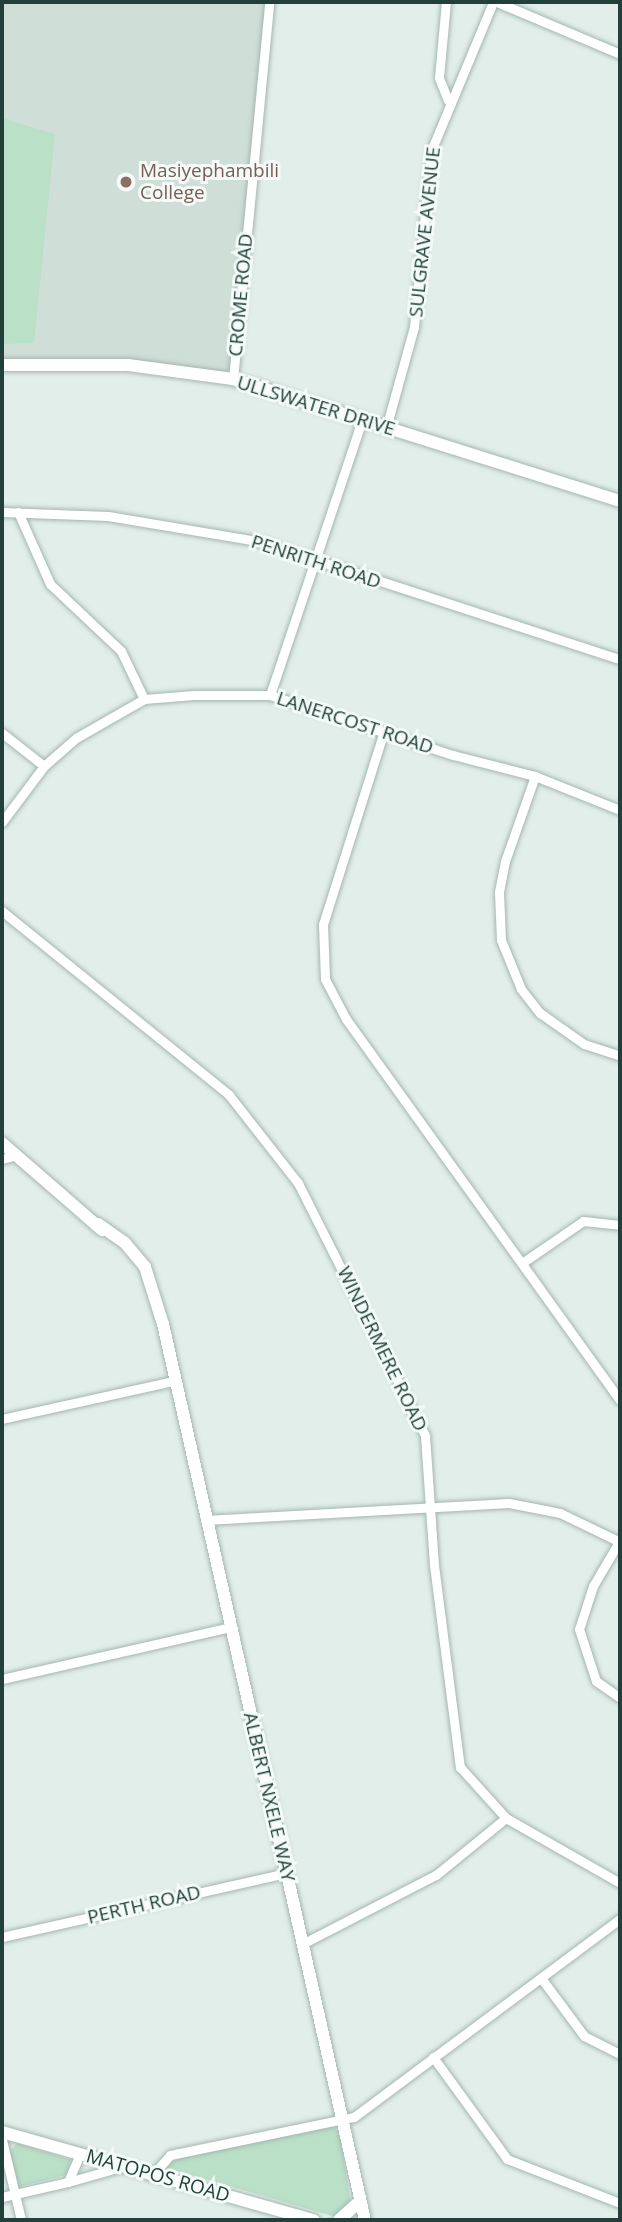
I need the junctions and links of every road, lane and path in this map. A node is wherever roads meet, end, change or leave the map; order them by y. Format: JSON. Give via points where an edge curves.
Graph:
{"nodes":[{"id":1,"x":268,"y":2,"type":"edge"},
{"id":2,"x":446,"y":2,"type":"edge"},
{"id":3,"x":495,"y":2,"type":"edge"},
{"id":4,"x":620,"y":54,"type":"edge"},
{"id":5,"x":448,"y":100,"type":"junction"},
{"id":6,"x":2,"y":365,"type":"edge"},
{"id":7,"x":233,"y":379,"type":"junction"},
{"id":8,"x":362,"y":420,"type":"junction"},
{"id":9,"x":386,"y":428,"type":"junction"},
{"id":10,"x":620,"y":502,"type":"edge"},
{"id":11,"x":2,"y":512,"type":"edge"},
{"id":12,"x":18,"y":512,"type":"junction"},
{"id":13,"x":313,"y":563,"type":"junction"},
{"id":14,"x":620,"y":660,"type":"edge"},
{"id":15,"x":270,"y":695,"type":"junction"},
{"id":16,"x":144,"y":699,"type":"junction"},
{"id":17,"x":384,"y":731,"type":"junction"},
{"id":18,"x":2,"y":733,"type":"edge"},
{"id":19,"x":44,"y":766,"type":"junction"},
{"id":20,"x":535,"y":776,"type":"junction"},
{"id":21,"x":620,"y":810,"type":"edge"},
{"id":22,"x":2,"y":821,"type":"edge"},
{"id":23,"x":2,"y":911,"type":"edge"},
{"id":24,"x":620,"y":1056,"type":"edge"},
{"id":25,"x":2,"y":1143,"type":"edge"},
{"id":26,"x":17,"y":1155,"type":"junction"},
{"id":27,"x":2,"y":1159,"type":"edge"},
{"id":28,"x":620,"y":1225,"type":"edge"},
{"id":29,"x":522,"y":1263,"type":"junction"},
{"id":30,"x":173,"y":1378,"type":"junction"},
{"id":31,"x":617,"y":1388,"type":"edge"},
{"id":32,"x":620,"y":1400,"type":"edge"},
{"id":33,"x":2,"y":1419,"type":"edge"},
{"id":34,"x":431,"y":1507,"type":"junction"},
{"id":35,"x":205,"y":1520,"type":"junction"},
{"id":36,"x":620,"y":1542,"type":"edge"},
{"id":37,"x":230,"y":1627,"type":"junction"},
{"id":38,"x":2,"y":1679,"type":"edge"},
{"id":39,"x":620,"y":1698,"type":"edge"},
{"id":40,"x":506,"y":1818,"type":"junction"},
{"id":41,"x":286,"y":1873,"type":"junction"},
{"id":42,"x":620,"y":1883,"type":"edge"},
{"id":43,"x":620,"y":1919,"type":"edge"},
{"id":44,"x":2,"y":1937,"type":"edge"},
{"id":45,"x":304,"y":1943,"type":"junction"},
{"id":46,"x":541,"y":1978,"type":"junction"},
{"id":47,"x":620,"y":2054,"type":"edge"},
{"id":48,"x":433,"y":2057,"type":"junction"},
{"id":49,"x":344,"y":2120,"type":"junction"},
{"id":50,"x":2,"y":2132,"type":"edge"},
{"id":51,"x":2,"y":2140,"type":"edge"},
{"id":52,"x":80,"y":2154,"type":"junction"},
{"id":53,"x":124,"y":2166,"type":"junction"},
{"id":54,"x":153,"y":2173,"type":"junction"},
{"id":55,"x":68,"y":2182,"type":"junction"},
{"id":56,"x":15,"y":2194,"type":"junction"},
{"id":57,"x":2,"y":2197,"type":"edge"},
{"id":58,"x":620,"y":2203,"type":"edge"},
{"id":59,"x":362,"y":2206,"type":"edge"},
{"id":60,"x":21,"y":2220,"type":"edge"},
{"id":61,"x":314,"y":2220,"type":"edge"},
{"id":62,"x":339,"y":2220,"type":"edge"},
{"id":63,"x":356,"y":2220,"type":"edge"},
{"id":64,"x":372,"y":2220,"type":"edge"}],
"edges":[{"from":1,"to":7,"type":"street","name":"CROME ROAD"},
{"from":2,"to":5,"type":"street","via":[[439,78]]},
{"from":3,"to":4,"type":"street"},
{"from":3,"to":5,"type":"street","name":"SULGRAVE AVENUE"},
{"from":5,"to":9,"type":"street","name":"SULGRAVE AVENUE","via":[[431,151],[408,360]]},
{"from":6,"to":7,"type":"main road","name":"ULLSWATER DRIVE","via":[[128,365]]},
{"from":7,"to":8,"type":"main road","name":"ULLSWATER DRIVE"},
{"from":8,"to":9,"type":"main road","name":"ULLSWATER DRIVE"},
{"from":8,"to":13,"type":"street"},
{"from":9,"to":10,"type":"main road","name":"ULLSWATER DRIVE"},
{"from":11,"to":12,"type":"street","name":"PENRITH ROAD"},
{"from":12,"to":13,"type":"street","name":"PENRITH ROAD","via":[[186,526],[258,541]]},
{"from":12,"to":16,"type":"street","via":[[50,584],[121,651]]},
{"from":13,"to":14,"type":"street","name":"PENRITH ROAD"},
{"from":13,"to":15,"type":"street"},
{"from":15,"to":16,"type":"street","name":"LANERCOST ROAD"},
{"from":15,"to":17,"type":"street","name":"LANERCOST ROAD"},
{"from":16,"to":19,"type":"street","name":"LANERCOST ROAD","via":[[76,738]]},
{"from":17,"to":20,"type":"street","name":"LANERCOST ROAD"},
{"from":17,"to":29,"type":"street","via":[[323,924],[325,979],[346,1019]]},
{"from":18,"to":19,"type":"street"},
{"from":19,"to":22,"type":"street","name":"LANERCOST ROAD"},
{"from":20,"to":21,"type":"street","name":"LANERCOST ROAD"},
{"from":20,"to":24,"type":"street","via":[[505,861],[499,892],[501,940],[521,989],[540,1013],[584,1044]]},
{"from":23,"to":34,"type":"street","name":"WINDERMERE ROAD","via":[[229,1095],[283,1162],[416,1409],[428,1449]]},
{"from":25,"to":26,"type":"main road","name":"ALBERT NXELE WAY"},
{"from":26,"to":27,"type":"street"},
{"from":26,"to":30,"type":"main road","name":"ALBERT NXELE WAY","via":[[139,1259]]},
{"from":28,"to":29,"type":"street","via":[[583,1221]]},
{"from":29,"to":31,"type":"street"},
{"from":30,"to":33,"type":"street"},
{"from":30,"to":35,"type":"main road","name":"ALBERT NXELE WAY"},
{"from":31,"to":32,"type":"street"},
{"from":34,"to":35,"type":"street"},
{"from":34,"to":36,"type":"street","via":[[509,1503],[538,1507]]},
{"from":34,"to":40,"type":"street","name":"WINDERMERE ROAD","via":[[454,1706],[454,1746],[470,1784]]},
{"from":35,"to":37,"type":"main road","name":"ALBERT NXELE WAY"},
{"from":36,"to":39,"type":"street","via":[[593,1586],[579,1629],[596,1681]]},
{"from":37,"to":38,"type":"street"},
{"from":37,"to":41,"type":"main road","name":"ALBERT NXELE WAY"},
{"from":40,"to":42,"type":"street","name":"WINDERMERE ROAD"},
{"from":40,"to":45,"type":"street","via":[[436,1875]]},
{"from":41,"to":44,"type":"street","name":"PERTH ROAD"},
{"from":41,"to":45,"type":"main road","name":"ALBERT NXELE WAY"},
{"from":43,"to":46,"type":"street"},
{"from":45,"to":49,"type":"main road","name":"ALBERT NXELE WAY"},
{"from":46,"to":47,"type":"street","via":[[584,2036]]},
{"from":46,"to":48,"type":"street"},
{"from":48,"to":49,"type":"street","via":[[363,2111]]},
{"from":48,"to":58,"type":"street","via":[[507,2159]]},
{"from":49,"to":54,"type":"street","via":[[170,2155]]},
{"from":49,"to":59,"type":"main road","name":"ALBERT NXELE WAY"},
{"from":50,"to":52,"type":"main road","name":"MATOPOS ROAD"},
{"from":51,"to":56,"type":"street"},
{"from":52,"to":53,"type":"main road","name":"MATOPOS ROAD"},
{"from":52,"to":55,"type":"street"},
{"from":53,"to":54,"type":"main road","name":"MATOPOS ROAD"},
{"from":53,"to":55,"type":"street"},
{"from":54,"to":61,"type":"main road","name":"MATOPOS ROAD"},
{"from":55,"to":56,"type":"street"},
{"from":56,"to":57,"type":"street"},
{"from":56,"to":60,"type":"street"},
{"from":59,"to":62,"type":"main road"},
{"from":59,"to":63,"type":"main road"},
{"from":59,"to":64,"type":"main road"}]}
